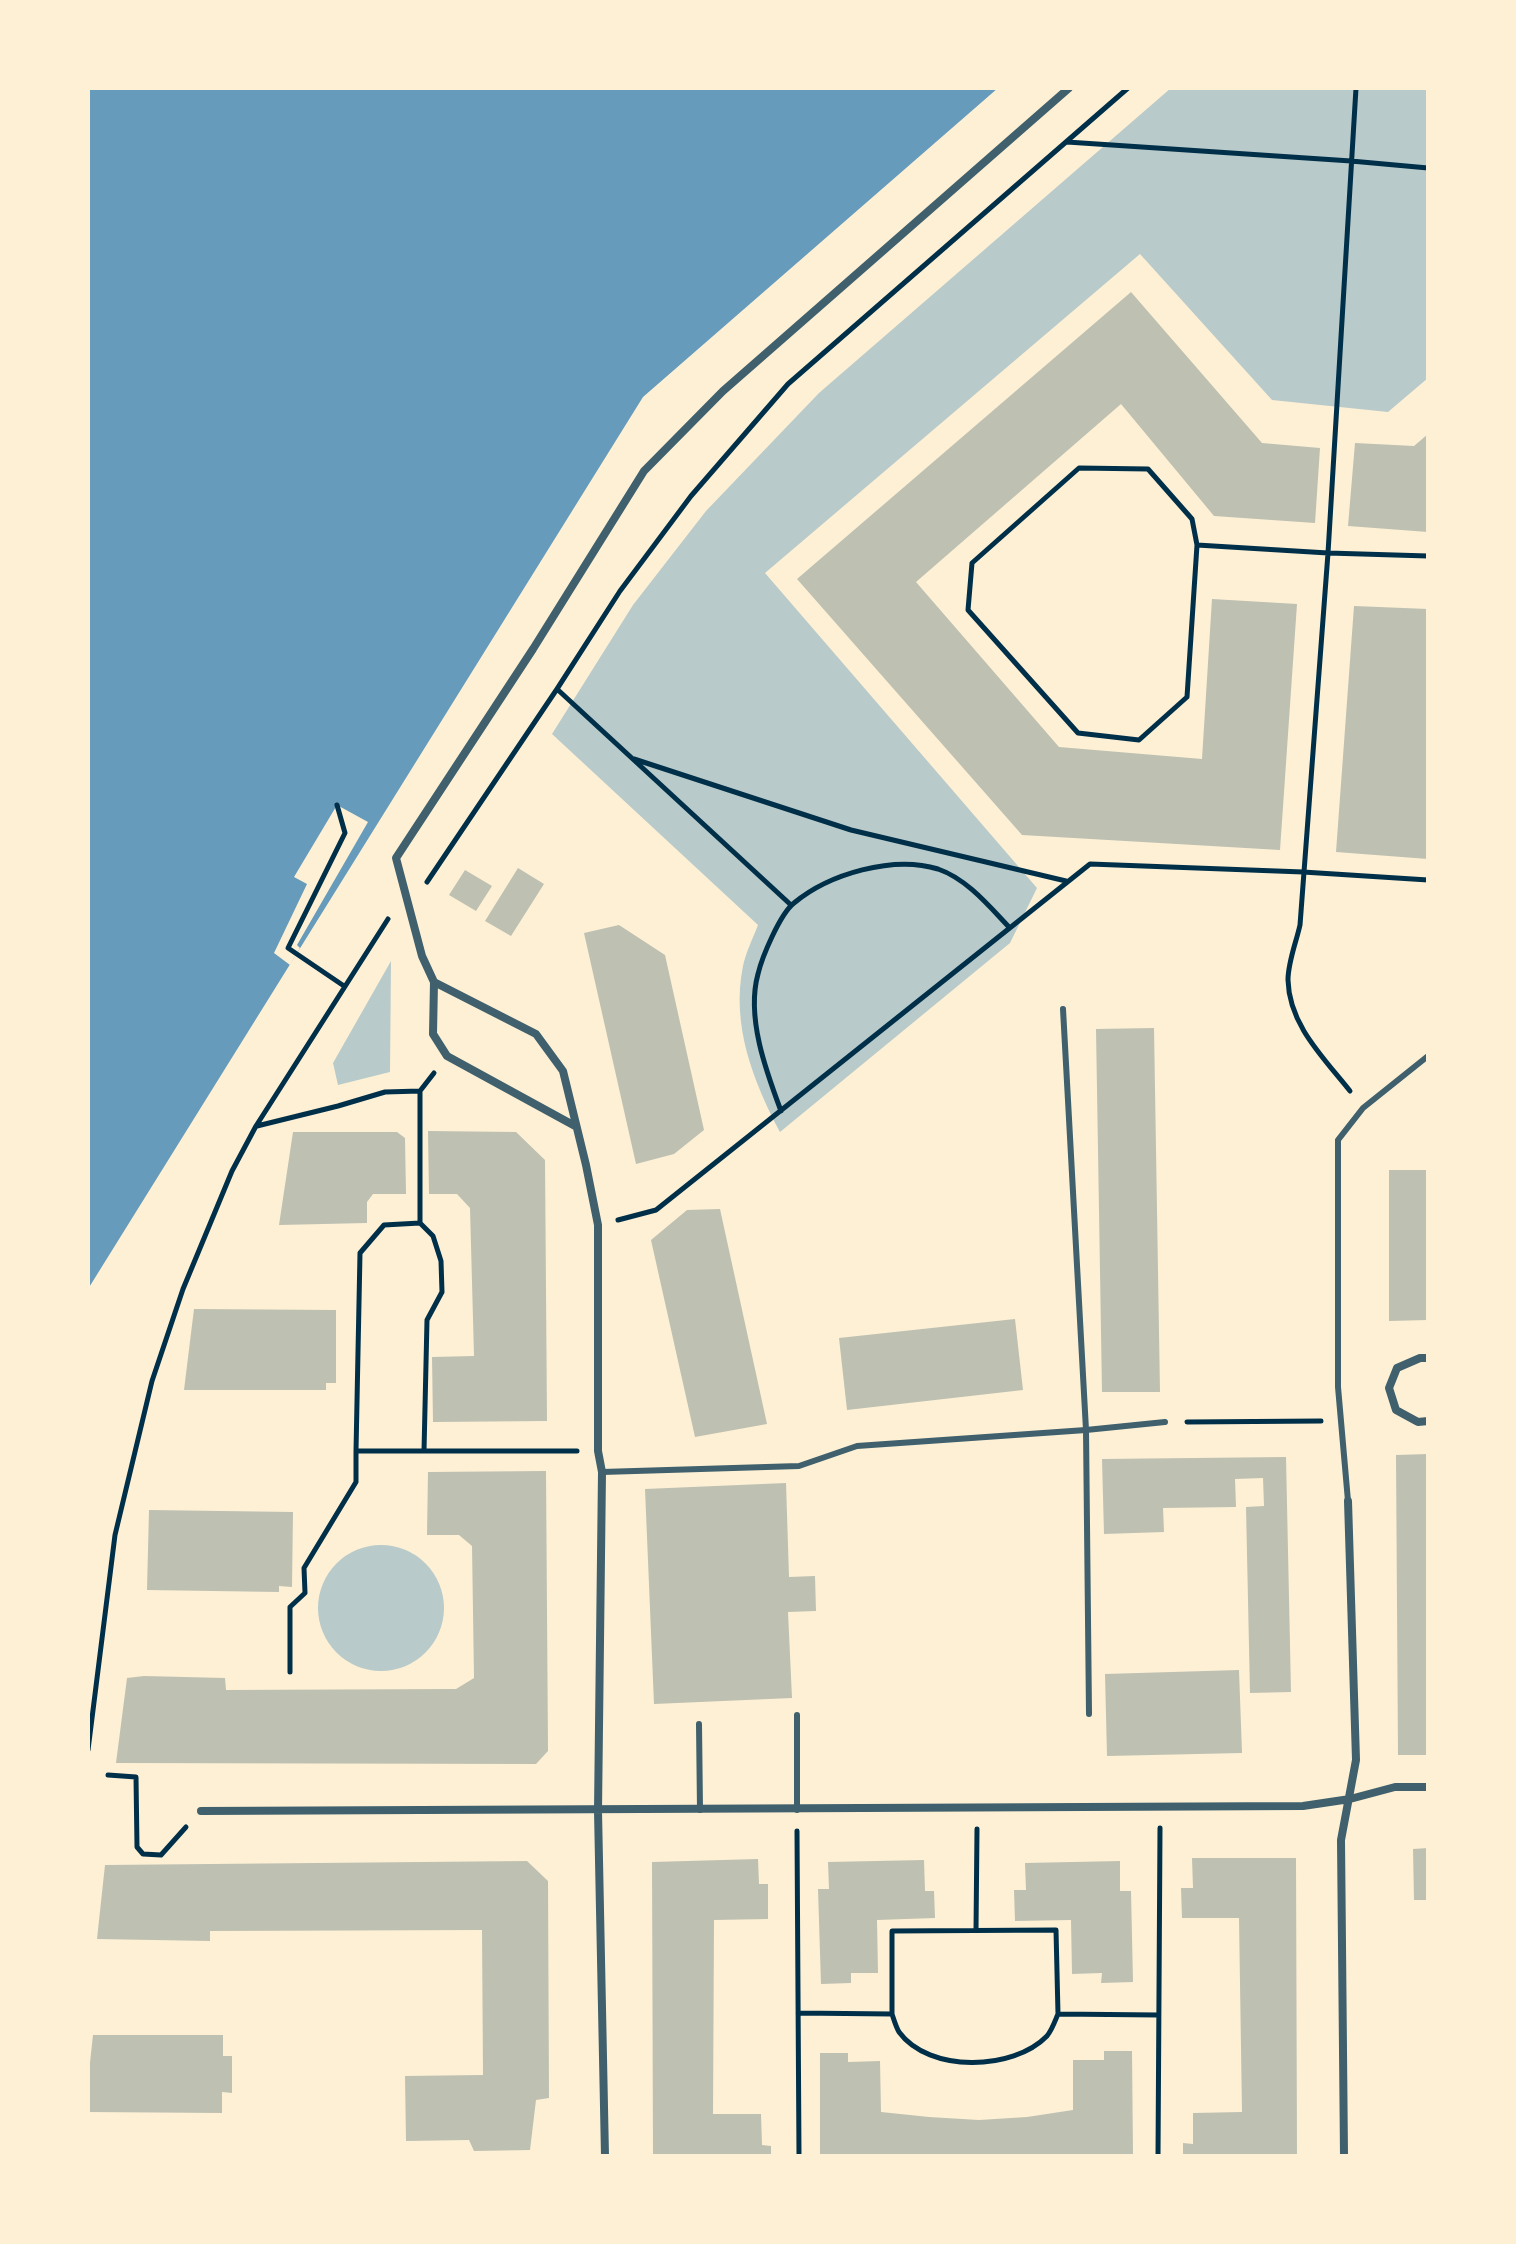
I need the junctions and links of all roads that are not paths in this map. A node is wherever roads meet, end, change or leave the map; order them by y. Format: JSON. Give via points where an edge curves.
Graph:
{"nodes":[{"id":1,"x":1069,"y":88,"type":"edge"},
{"id":2,"x":434,"y":982,"type":"junction"},
{"id":3,"x":1063,"y":1009,"type":"dead end"},
{"id":4,"x":1428,"y":1056,"type":"edge"},
{"id":5,"x":575,"y":1126,"type":"junction"},
{"id":6,"x":1428,"y":1358,"type":"edge"},
{"id":7,"x":1428,"y":1421,"type":"edge"},
{"id":8,"x":1165,"y":1422,"type":"road end"},
{"id":9,"x":1086,"y":1430,"type":"junction"},
{"id":10,"x":602,"y":1472,"type":"junction"},
{"id":11,"x":1348,"y":1501,"type":"joint"},
{"id":12,"x":1089,"y":1714,"type":"dead end"},
{"id":13,"x":797,"y":1715,"type":"dead end"},
{"id":14,"x":699,"y":1724,"type":"dead end"},
{"id":15,"x":1428,"y":1787,"type":"edge"},
{"id":16,"x":1350,"y":1799,"type":"junction"},
{"id":17,"x":700,"y":1810,"type":"junction"},
{"id":18,"x":797,"y":1810,"type":"junction"},
{"id":19,"x":201,"y":1811,"type":"road end"},
{"id":20,"x":598,"y":1811,"type":"junction"},
{"id":21,"x":605,"y":2156,"type":"edge"},
{"id":22,"x":1344,"y":2156,"type":"edge"}],
"edges":[{"from":1,"to":2,"type":"street","via":[[723,391],[644,471],[396,858]]},
{"from":2,"to":5,"type":"street","via":[[536,1034],[563,1071]]},
{"from":2,"to":5,"type":"street","via":[[433,1034],[447,1056]]},
{"from":3,"to":9,"type":"lane"},
{"from":4,"to":11,"type":"lane","via":[[1363,1108],[1338,1140],[1338,1387]]},
{"from":5,"to":10,"type":"street","via":[[598,1225]]},
{"from":6,"to":7,"type":"street","via":[[1397,1368],[1389,1388],[1396,1410],[1418,1422]]},
{"from":8,"to":9,"type":"lane"},
{"from":9,"to":10,"type":"lane","via":[[857,1446],[799,1466]]},
{"from":9,"to":12,"type":"lane"},
{"from":10,"to":20,"type":"street"},
{"from":11,"to":16,"type":"street","via":[[1356,1760]]},
{"from":13,"to":18,"type":"lane"},
{"from":14,"to":17,"type":"lane"},
{"from":15,"to":16,"type":"street","via":[[1395,1787]]},
{"from":16,"to":18,"type":"street","via":[[1303,1806]]},
{"from":16,"to":22,"type":"street","via":[[1341,1840]]},
{"from":17,"to":18,"type":"street"},
{"from":17,"to":20,"type":"street"},
{"from":19,"to":20,"type":"street"},
{"from":20,"to":21,"type":"street"}]}
